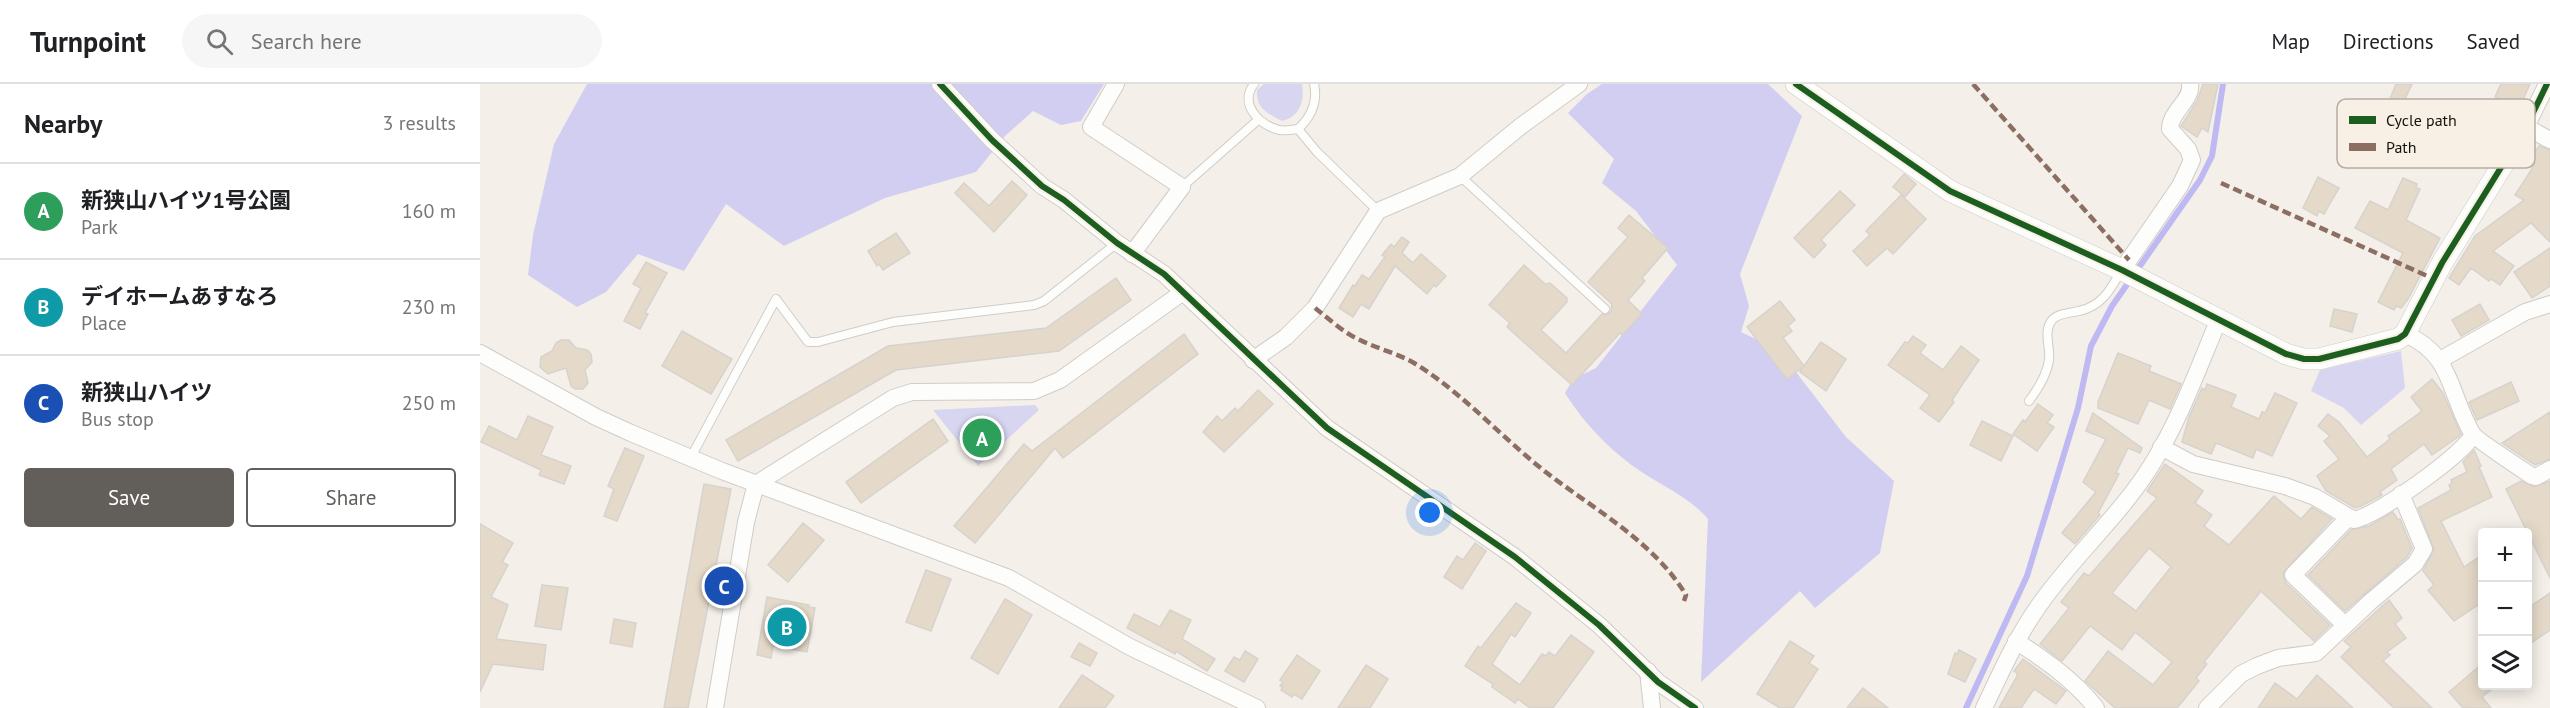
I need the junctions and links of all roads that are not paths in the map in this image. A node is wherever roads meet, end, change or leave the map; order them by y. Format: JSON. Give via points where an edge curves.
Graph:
{"nodes":[{"id":1,"x":940,"y":84,"type":"edge"},
{"id":2,"x":1116,"y":84,"type":"edge"},
{"id":3,"x":1254,"y":84,"type":"edge"},
{"id":4,"x":1314,"y":84,"type":"edge"},
{"id":5,"x":1579,"y":84,"type":"edge"},
{"id":6,"x":1796,"y":84,"type":"edge"},
{"id":7,"x":2190,"y":84,"type":"edge"},
{"id":8,"x":2547,"y":84,"type":"edge"},
{"id":9,"x":2535,"y":109,"type":"edge"},
{"id":10,"x":1258,"y":120,"type":"junction"},
{"id":11,"x":1298,"y":129,"type":"junction"},
{"id":12,"x":2535,"y":132,"type":"edge"},
{"id":13,"x":2550,"y":141,"type":"edge"},
{"id":14,"x":2501,"y":168,"type":"edge"},
{"id":15,"x":1460,"y":177,"type":"junction"},
{"id":16,"x":1182,"y":187,"type":"junction"},
{"id":17,"x":1378,"y":211,"type":"junction"},
{"id":18,"x":1117,"y":243,"type":"junction"},
{"id":19,"x":1132,"y":254,"type":"junction"},
{"id":20,"x":2131,"y":275,"type":"junction"},
{"id":21,"x":1183,"y":292,"type":"junction"},
{"id":22,"x":2550,"y":303,"type":"edge"},
{"id":23,"x":1605,"y":309,"type":"dead end"},
{"id":24,"x":2219,"y":319,"type":"junction"},
{"id":25,"x":2405,"y":334,"type":"junction"},
{"id":26,"x":480,"y":353,"type":"edge"},
{"id":27,"x":1253,"y":360,"type":"junction"},
{"id":28,"x":2440,"y":360,"type":"junction"},
{"id":29,"x":2029,"y":401,"type":"dead end"},
{"id":30,"x":2473,"y":435,"type":"junction"},
{"id":31,"x":2161,"y":447,"type":"junction"},
{"id":32,"x":691,"y":457,"type":"junction"},
{"id":33,"x":2550,"y":469,"type":"edge"},
{"id":34,"x":756,"y":484,"type":"junction"},
{"id":35,"x":2401,"y":494,"type":"junction"},
{"id":36,"x":2348,"y":518,"type":"junction"},
{"id":37,"x":2345,"y":624,"type":"junction"},
{"id":38,"x":2016,"y":641,"type":"junction"},
{"id":39,"x":1648,"y":670,"type":"junction"},
{"id":40,"x":715,"y":708,"type":"edge"},
{"id":41,"x":1257,"y":708,"type":"edge"},
{"id":42,"x":1652,"y":708,"type":"edge"},
{"id":43,"x":1695,"y":708,"type":"edge"},
{"id":44,"x":1984,"y":708,"type":"edge"},
{"id":45,"x":2096,"y":708,"type":"edge"},
{"id":46,"x":2207,"y":708,"type":"edge"}],
"edges":[{"from":1,"to":18,"type":"street","via":[[1042,186]]},
{"from":2,"to":16,"type":"street","via":[[1091,127]]},
{"from":3,"to":10,"type":"lane","via":[[1248,98]]},
{"from":4,"to":11,"type":"lane","via":[[1314,105]]},
{"from":5,"to":15,"type":"street"},
{"from":6,"to":20,"type":"street","via":[[1950,191]]},
{"from":7,"to":20,"type":"street","via":[[2189,94],[2172,116],[2170,129],[2188,149],[2192,160]]},
{"from":8,"to":9,"type":"street"},
{"from":10,"to":11,"type":"lane","via":[[1278,130]]},
{"from":10,"to":16,"type":"lane"},
{"from":11,"to":17,"type":"lane"},
{"from":12,"to":13,"type":"street"},
{"from":14,"to":25,"type":"street","via":[[2442,263]]},
{"from":15,"to":17,"type":"street"},
{"from":15,"to":23,"type":"lane"},
{"from":16,"to":19,"type":"street"},
{"from":17,"to":27,"type":"street","via":[[1315,308],[1286,337]]},
{"from":18,"to":19,"type":"street"},
{"from":18,"to":32,"type":"lane","via":[[1035,305],[893,322],[818,342],[808,342],[776,299]]},
{"from":19,"to":21,"type":"street","via":[[1164,274]]},
{"from":20,"to":24,"type":"street"},
{"from":20,"to":29,"type":"lane","via":[[2097,303],[2053,320],[2045,376]]},
{"from":21,"to":27,"type":"street"},
{"from":21,"to":34,"type":"street","via":[[1060,380],[1034,390],[912,392],[893,398]]},
{"from":22,"to":28,"type":"street","via":[[2525,312]]},
{"from":24,"to":25,"type":"street","via":[[2286,354],[2304,359],[2319,359]]},
{"from":24,"to":31,"type":"street"},
{"from":25,"to":28,"type":"street","via":[[2429,346]]},
{"from":26,"to":32,"type":"street","via":[[605,421]]},
{"from":27,"to":39,"type":"street","via":[[1327,428],[1515,557]]},
{"from":28,"to":30,"type":"street"},
{"from":30,"to":33,"type":"street","via":[[2532,476]]},
{"from":30,"to":35,"type":"street","via":[[2453,457]]},
{"from":31,"to":36,"type":"street","via":[[2193,464],[2315,497]]},
{"from":31,"to":38,"type":"street","via":[[2117,511],[2042,602]]},
{"from":32,"to":34,"type":"street"},
{"from":34,"to":40,"type":"street"},
{"from":34,"to":41,"type":"street","via":[[1009,578],[1130,647]]},
{"from":35,"to":36,"type":"street","via":[[2359,519]]},
{"from":35,"to":37,"type":"street","via":[[2424,549],[2415,564]]},
{"from":36,"to":37,"type":"street","via":[[2293,575]]},
{"from":37,"to":46,"type":"street","via":[[2316,653],[2278,658],[2241,674]]},
{"from":38,"to":44,"type":"street"},
{"from":38,"to":45,"type":"street","via":[[2070,681]]},
{"from":39,"to":42,"type":"street"},
{"from":39,"to":43,"type":"street","via":[[1658,682]]}]}
